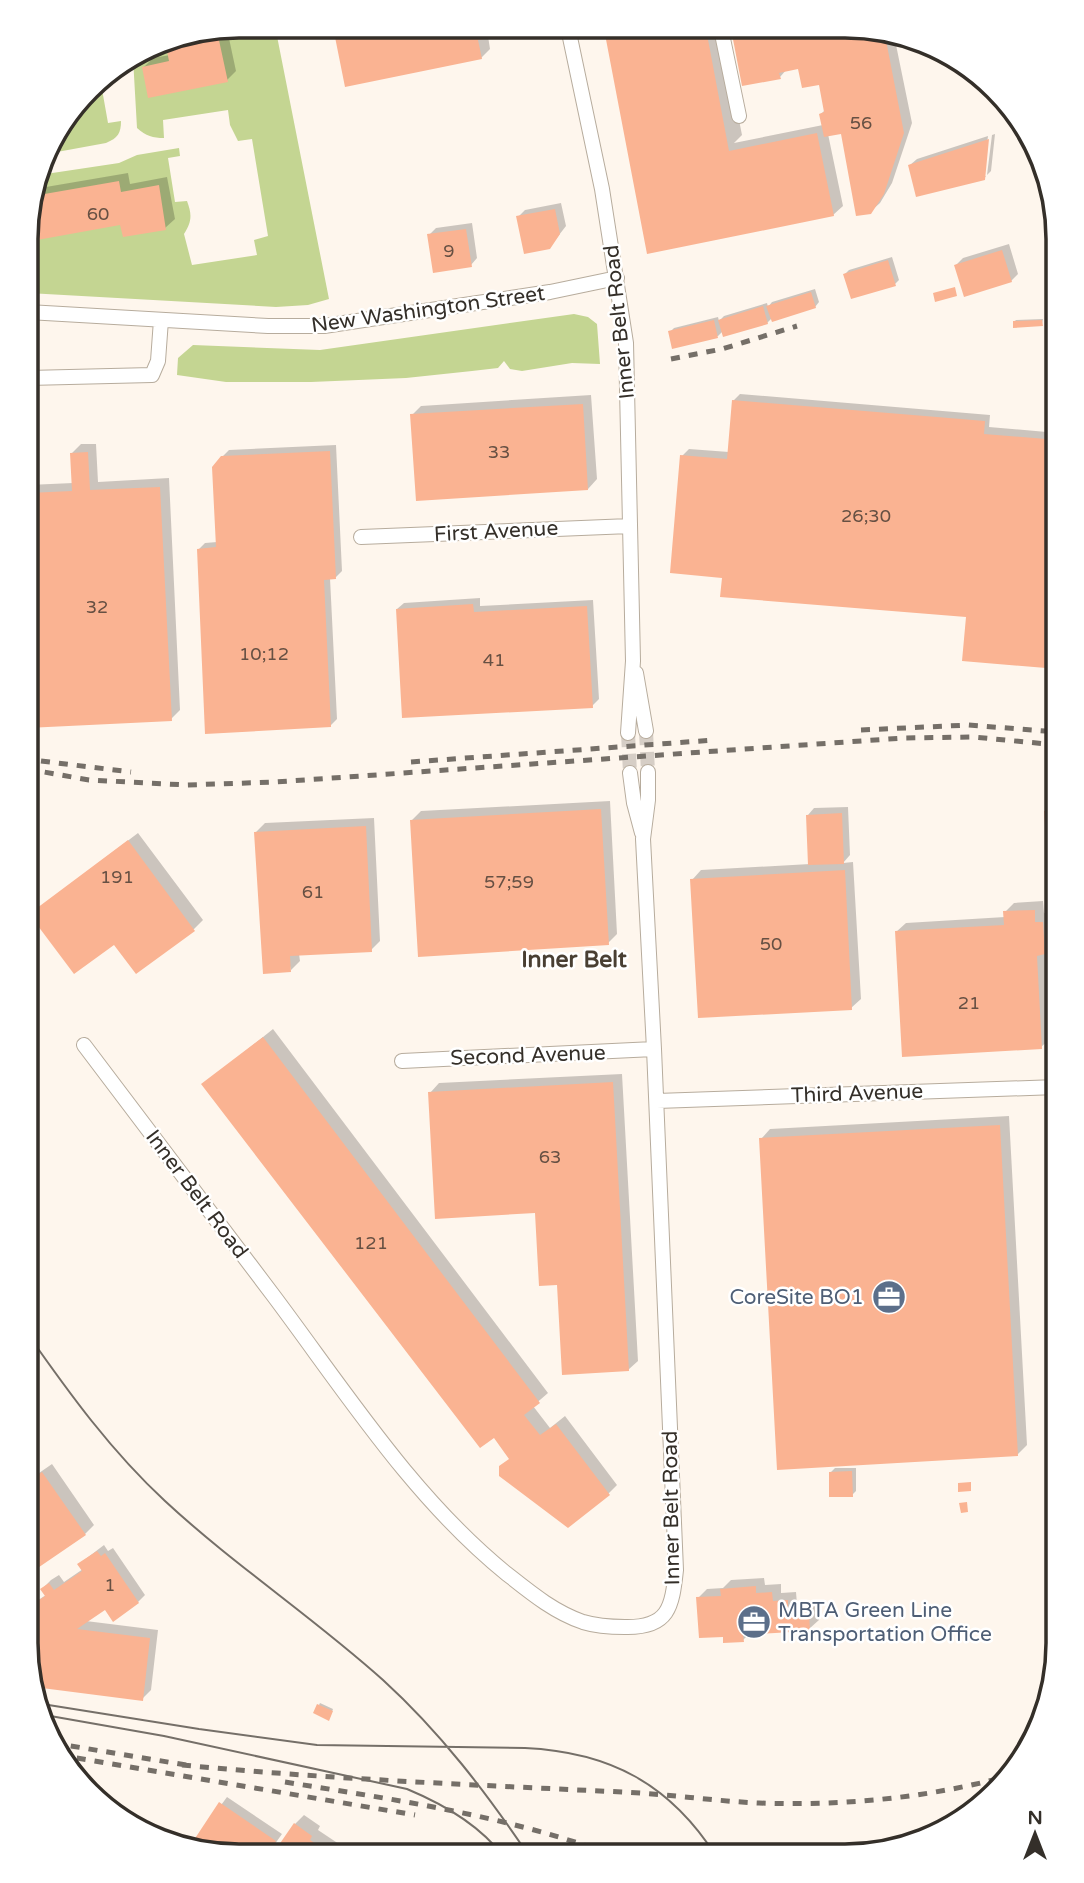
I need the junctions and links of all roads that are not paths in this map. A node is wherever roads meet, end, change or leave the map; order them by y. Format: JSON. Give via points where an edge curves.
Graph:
{"nodes":[{"id":1,"x":570,"y":38,"type":"edge"},
{"id":2,"x":723,"y":38,"type":"edge"},
{"id":3,"x":739,"y":116,"type":"dead end"},
{"id":4,"x":617,"y":278,"type":"junction"},
{"id":5,"x":38,"y":313,"type":"edge"},
{"id":6,"x":161,"y":320,"type":"junction"},
{"id":7,"x":38,"y":378,"type":"edge"},
{"id":8,"x":630,"y":526,"type":"junction"},
{"id":9,"x":361,"y":537,"type":"dead end"},
{"id":10,"x":633,"y":662,"type":"junction"},
{"id":11,"x":646,"y":731,"type":"tunnel mouth"},
{"id":12,"x":628,"y":733,"type":"tunnel mouth"},
{"id":13,"x":648,"y":772,"type":"tunnel mouth"},
{"id":14,"x":630,"y":773,"type":"tunnel mouth"},
{"id":15,"x":643,"y":838,"type":"junction"},
{"id":16,"x":84,"y":1045,"type":"dead end"},
{"id":17,"x":654,"y":1049,"type":"junction"},
{"id":18,"x":402,"y":1061,"type":"dead end"},
{"id":19,"x":1045,"y":1087,"type":"edge"},
{"id":20,"x":657,"y":1101,"type":"junction"}],
"edges":[{"from":1,"to":4,"type":"street","name":"Inner Belt Road"},
{"from":2,"to":3,"type":"street"},
{"from":4,"to":6,"type":"street","name":"New Washington Street","via":[[324,326]]},
{"from":4,"to":8,"type":"street","name":"Inner Belt Road","via":[[628,365]]},
{"from":5,"to":6,"type":"street","name":"New Washington Street"},
{"from":6,"to":7,"type":"street","via":[[158,361],[152,375]]},
{"from":8,"to":9,"type":"street","name":"First Avenue"},
{"from":8,"to":10,"type":"street","name":"Inner Belt Road"},
{"from":10,"to":11,"type":"street","name":"Inner Belt Road"},
{"from":10,"to":12,"type":"street","name":"Inner Belt Road"},
{"from":13,"to":15,"type":"street","name":"Inner Belt Road"},
{"from":14,"to":15,"type":"street","name":"Inner Belt Road"},
{"from":15,"to":17,"type":"street","name":"Inner Belt Road"},
{"from":16,"to":20,"type":"street","name":"Inner Belt Road","via":[[372,1427],[461,1534],[558,1611],[609,1627],[640,1628],[660,1619],[672,1604],[676,1570]]},
{"from":17,"to":18,"type":"street","name":"Second Avenue"},
{"from":17,"to":20,"type":"street","name":"Inner Belt Road"},
{"from":19,"to":20,"type":"street","name":"Third Avenue"}]}
